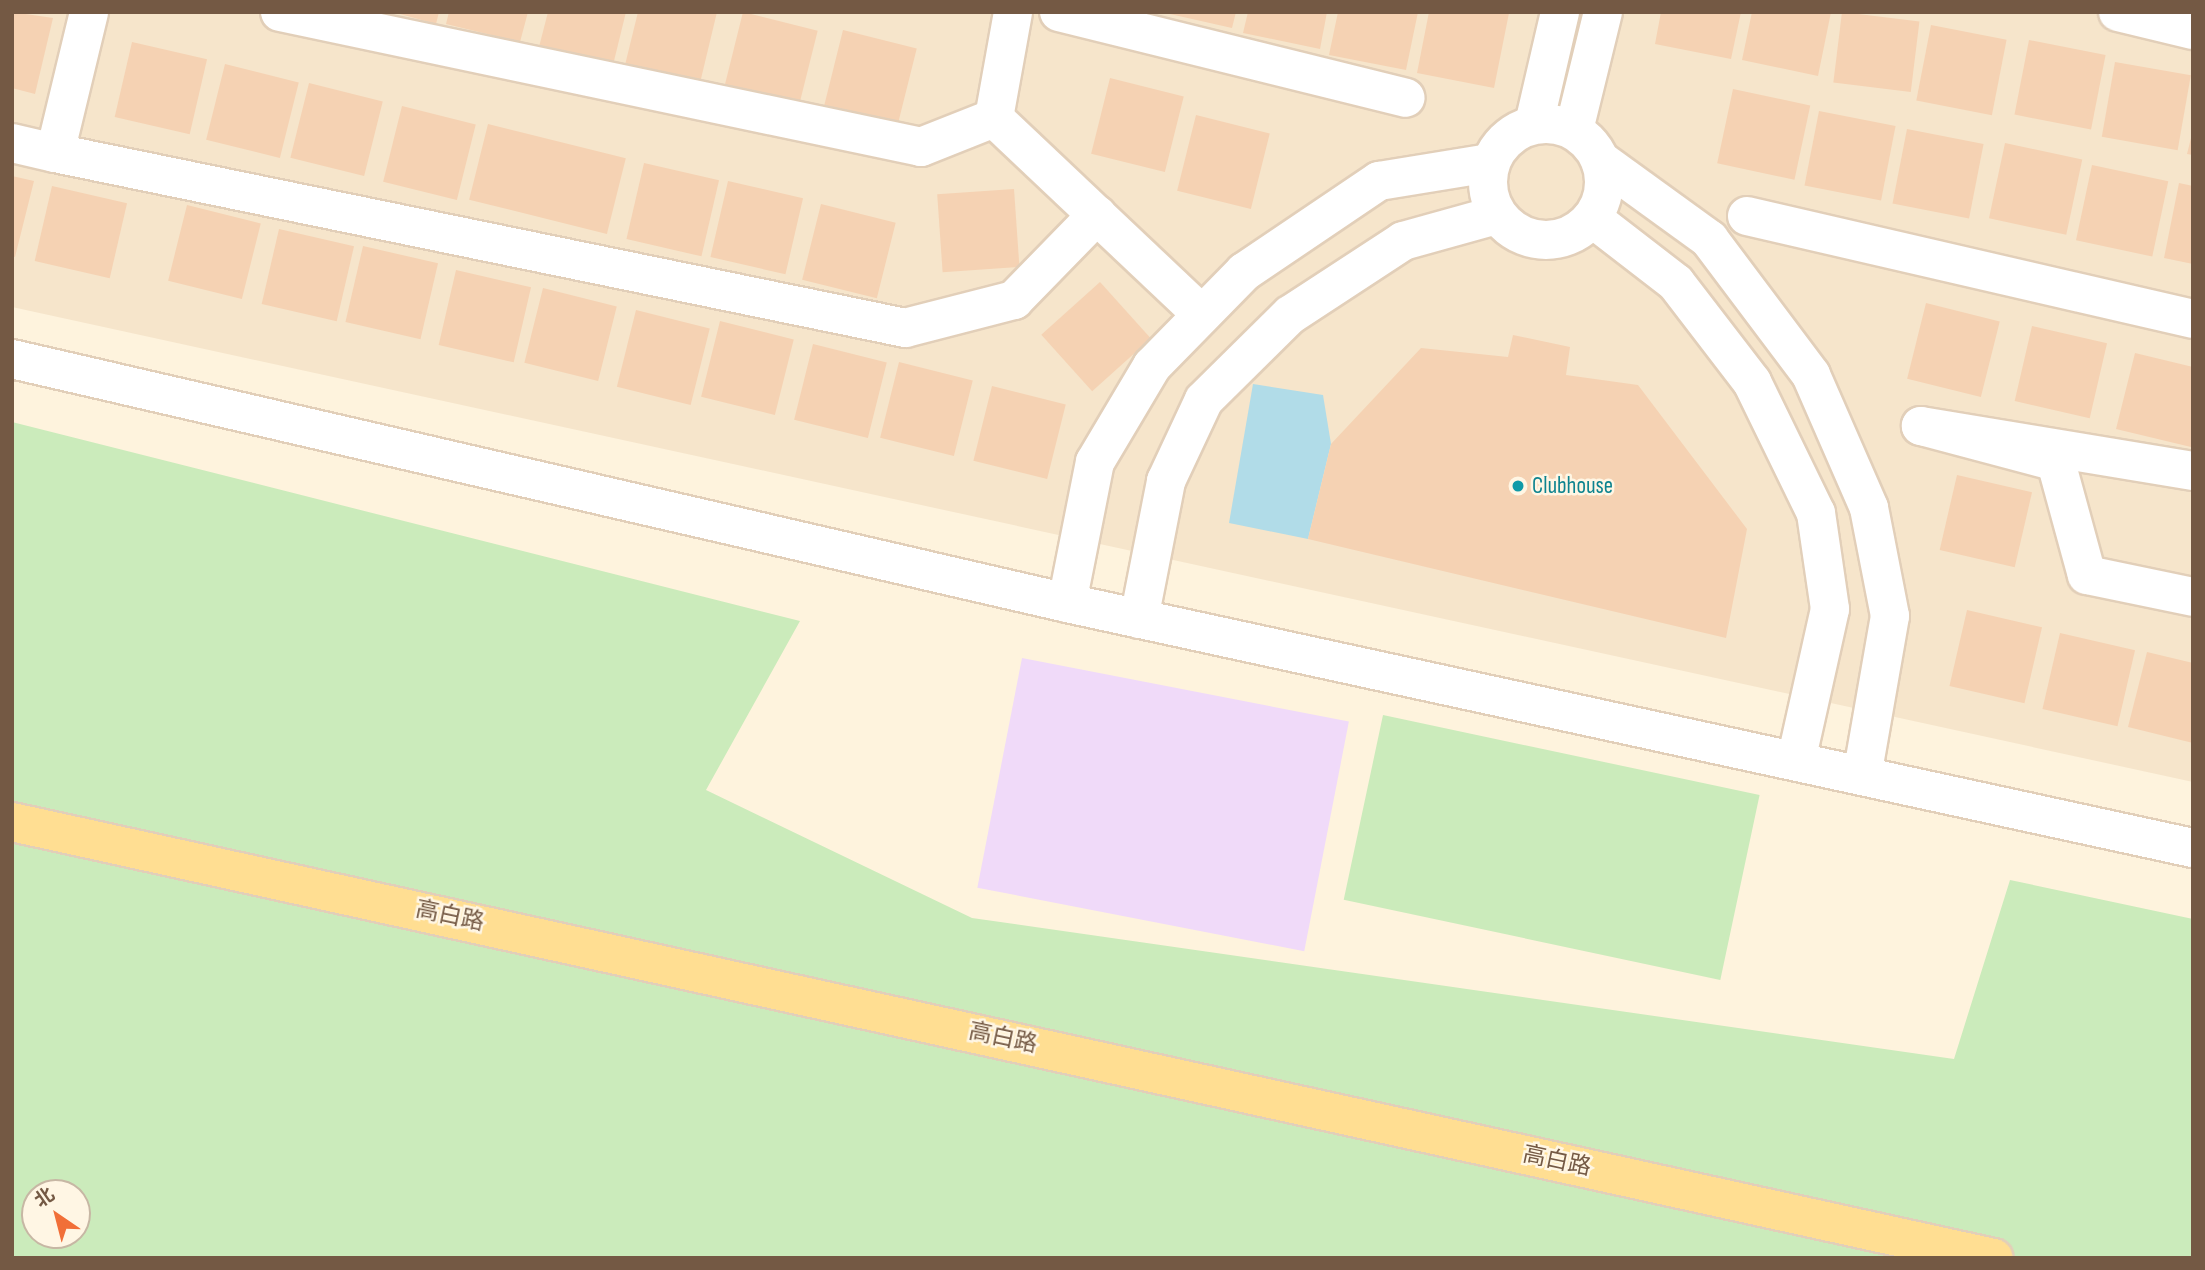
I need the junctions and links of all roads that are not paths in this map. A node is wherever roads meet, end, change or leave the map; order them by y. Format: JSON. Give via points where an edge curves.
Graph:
{"nodes":[{"id":1,"x":89,"y":12,"type":"edge"},
{"id":2,"x":280,"y":12,"type":"edge"},
{"id":3,"x":1013,"y":12,"type":"edge"},
{"id":4,"x":1059,"y":12,"type":"edge"},
{"id":5,"x":1560,"y":12,"type":"edge"},
{"id":6,"x":1603,"y":12,"type":"edge"},
{"id":7,"x":2118,"y":12,"type":"edge"},
{"id":8,"x":2193,"y":30,"type":"edge"},
{"id":9,"x":1406,"y":98,"type":"dead end"},
{"id":10,"x":995,"y":118,"type":"junction"},
{"id":11,"x":1534,"y":124,"type":"junction"},
{"id":12,"x":1574,"y":130,"type":"junction"},
{"id":13,"x":12,"y":143,"type":"edge"},
{"id":14,"x":55,"y":153,"type":"junction"},
{"id":15,"x":1600,"y":160,"type":"junction"},
{"id":16,"x":1490,"y":163,"type":"junction"},
{"id":17,"x":1097,"y":215,"type":"junction"},
{"id":18,"x":1497,"y":215,"type":"junction"},
{"id":19,"x":1747,"y":216,"type":"dead end"},
{"id":20,"x":1592,"y":218,"type":"junction"},
{"id":21,"x":1202,"y":315,"type":"junction"},
{"id":22,"x":2193,"y":319,"type":"edge"},
{"id":23,"x":12,"y":359,"type":"edge"},
{"id":24,"x":2193,"y":471,"type":"edge"},
{"id":25,"x":2193,"y":597,"type":"edge"},
{"id":26,"x":1067,"y":603,"type":"junction"},
{"id":27,"x":1139,"y":619,"type":"junction"},
{"id":28,"x":1796,"y":761,"type":"junction"},
{"id":29,"x":1861,"y":776,"type":"junction"},
{"id":30,"x":12,"y":821,"type":"edge"},
{"id":31,"x":2193,"y":848,"type":"edge"},
{"id":32,"x":1994,"y":1258,"type":"edge"}],
"edges":[{"from":1,"to":14,"type":"street"},
{"from":2,"to":10,"type":"street","via":[[921,147]]},
{"from":3,"to":10,"type":"street"},
{"from":4,"to":9,"type":"street"},
{"from":5,"to":11,"type":"street"},
{"from":6,"to":12,"type":"street"},
{"from":7,"to":8,"type":"street"},
{"from":10,"to":17,"type":"street"},
{"from":11,"to":12,"type":"street"},
{"from":11,"to":16,"type":"street","via":[[1516,131]]},
{"from":12,"to":15,"type":"street"},
{"from":13,"to":14,"type":"street"},
{"from":14,"to":17,"type":"street","via":[[905,328],[1014,300]]},
{"from":15,"to":20,"type":"street","via":[[1603,190]]},
{"from":15,"to":29,"type":"street","via":[[1709,239],[1811,375],[1864,496],[1890,616]]},
{"from":16,"to":18,"type":"street","via":[[1487,180]]},
{"from":16,"to":21,"type":"street","via":[[1379,181],[1244,272]]},
{"from":17,"to":21,"type":"street"},
{"from":18,"to":20,"type":"street","via":[[1510,228],[1544,240],[1562,238]]},
{"from":18,"to":27,"type":"street","via":[[1403,241],[1290,315],[1204,400],[1166,481]]},
{"from":19,"to":22,"type":"street"},
{"from":20,"to":28,"type":"street","via":[[1676,283],[1744,371],[1816,513],[1830,610]]},
{"from":21,"to":26,"type":"street","via":[[1152,366],[1096,462]]},
{"from":23,"to":26,"type":"street"},
{"from":24,"to":25,"type":"street","via":[[1921,426],[2056,462],[2087,575]]},
{"from":26,"to":27,"type":"street"},
{"from":27,"to":28,"type":"street"},
{"from":28,"to":29,"type":"street"},
{"from":29,"to":31,"type":"street"},
{"from":30,"to":32,"type":"main road","name":"高白路"}]}
